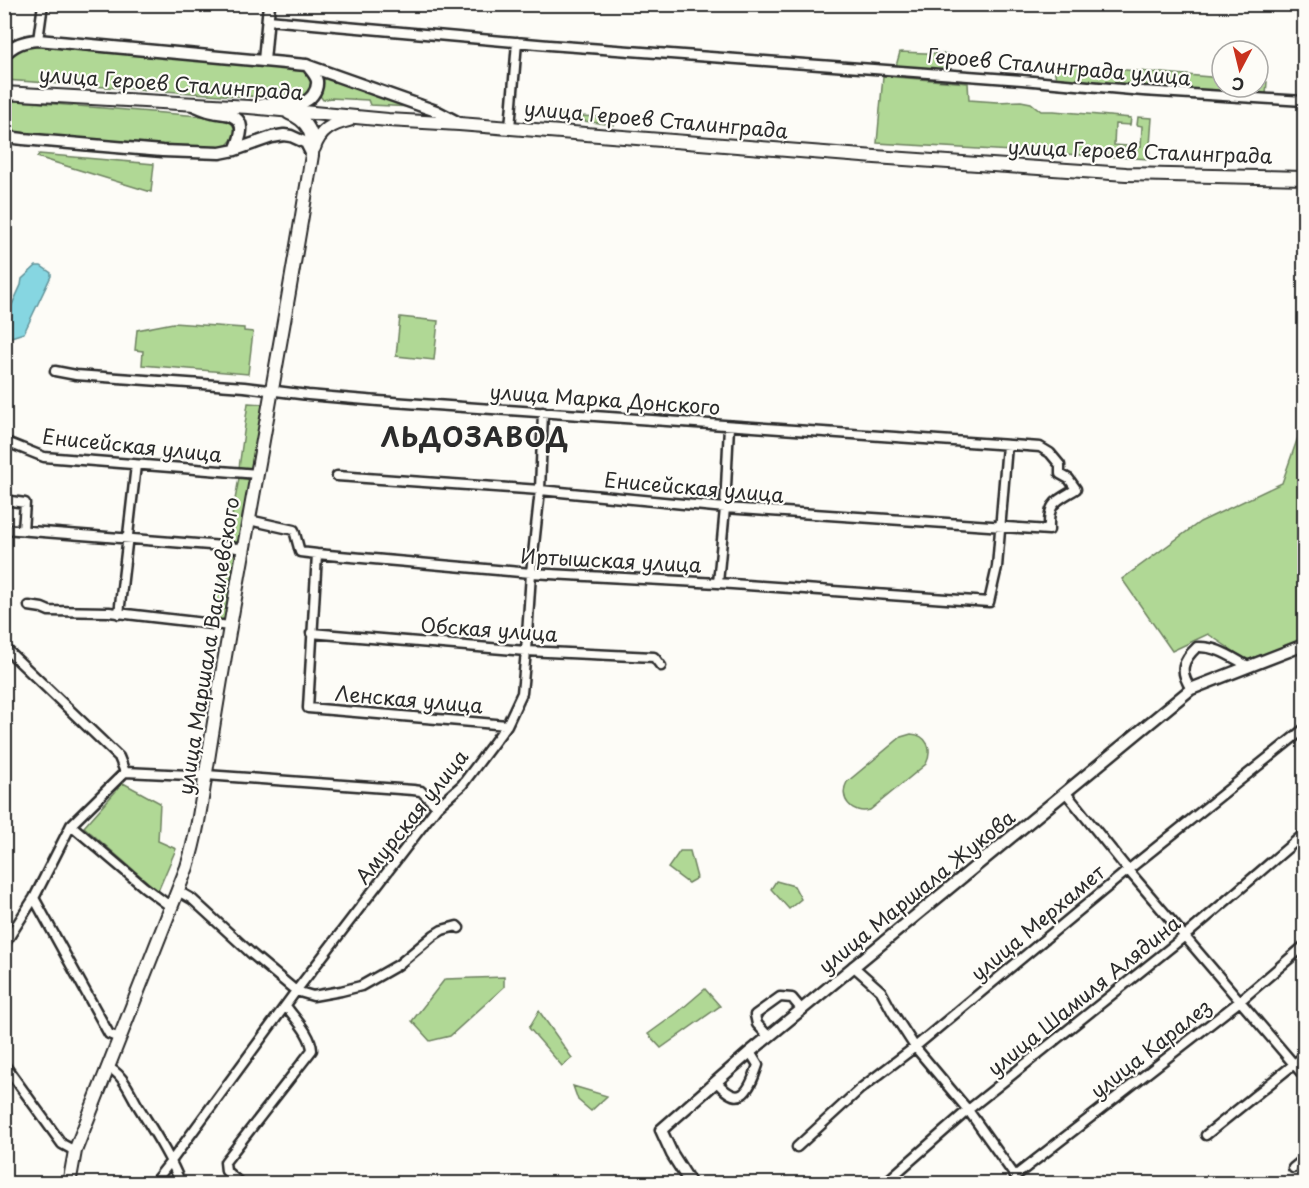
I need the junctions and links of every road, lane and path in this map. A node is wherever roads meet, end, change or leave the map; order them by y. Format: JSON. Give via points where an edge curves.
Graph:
{"nodes":[{"id":1,"x":43,"y":4,"type":"edge"},
{"id":2,"x":269,"y":4,"type":"edge"},
{"id":3,"x":268,"y":20,"type":"junction"},
{"id":4,"x":38,"y":40,"type":"junction"},
{"id":5,"x":517,"y":42,"type":"junction"},
{"id":6,"x":4,"y":55,"type":"edge"},
{"id":7,"x":264,"y":60,"type":"junction"},
{"id":8,"x":306,"y":65,"type":"junction"},
{"id":9,"x":4,"y":93,"type":"edge"},
{"id":10,"x":1305,"y":101,"type":"edge"},
{"id":11,"x":185,"y":103,"type":"junction"},
{"id":12,"x":249,"y":107,"type":"junction"},
{"id":13,"x":284,"y":110,"type":"junction"},
{"id":14,"x":361,"y":118,"type":"junction"},
{"id":15,"x":459,"y":123,"type":"junction"},
{"id":16,"x":510,"y":128,"type":"junction"},
{"id":17,"x":4,"y":133,"type":"edge"},
{"id":18,"x":236,"y":150,"type":"junction"},
{"id":19,"x":312,"y":155,"type":"junction"},
{"id":20,"x":1305,"y":178,"type":"edge"},
{"id":21,"x":55,"y":371,"type":"dead end"},
{"id":22,"x":271,"y":391,"type":"junction"},
{"id":23,"x":543,"y":412,"type":"junction"},
{"id":24,"x":729,"y":426,"type":"junction"},
{"id":25,"x":4,"y":441,"type":"edge"},
{"id":26,"x":1007,"y":445,"type":"junction"},
{"id":27,"x":136,"y":465,"type":"junction"},
{"id":28,"x":258,"y":474,"type":"junction"},
{"id":29,"x":337,"y":476,"type":"dead end"},
{"id":30,"x":540,"y":490,"type":"junction"},
{"id":31,"x":4,"y":500,"type":"edge"},
{"id":32,"x":725,"y":508,"type":"junction"},
{"id":33,"x":249,"y":520,"type":"junction"},
{"id":34,"x":1001,"y":526,"type":"junction"},
{"id":35,"x":4,"y":529,"type":"edge"},
{"id":36,"x":23,"y":530,"type":"junction"},
{"id":37,"x":1049,"y":530,"type":"joint"},
{"id":38,"x":128,"y":538,"type":"junction"},
{"id":39,"x":244,"y":549,"type":"junction"},
{"id":40,"x":317,"y":554,"type":"junction"},
{"id":41,"x":531,"y":573,"type":"junction"},
{"id":42,"x":718,"y":583,"type":"junction"},
{"id":43,"x":29,"y":606,"type":"dead end"},
{"id":44,"x":119,"y":614,"type":"junction"},
{"id":45,"x":230,"y":626,"type":"junction"},
{"id":46,"x":311,"y":633,"type":"junction"},
{"id":47,"x":1305,"y":645,"type":"edge"},
{"id":48,"x":4,"y":647,"type":"edge"},
{"id":49,"x":526,"y":651,"type":"junction"},
{"id":50,"x":661,"y":666,"type":"dead end"},
{"id":51,"x":1248,"y":666,"type":"junction"},
{"id":52,"x":1195,"y":687,"type":"junction"},
{"id":53,"x":507,"y":725,"type":"junction"},
{"id":54,"x":1305,"y":729,"type":"edge"},
{"id":55,"x":125,"y":772,"type":"junction"},
{"id":56,"x":206,"y":775,"type":"junction"},
{"id":57,"x":1066,"y":793,"type":"junction"},
{"id":58,"x":437,"y":807,"type":"junction"},
{"id":59,"x":71,"y":825,"type":"junction"},
{"id":60,"x":1305,"y":834,"type":"edge"},
{"id":61,"x":1128,"y":870,"type":"junction"},
{"id":62,"x":178,"y":891,"type":"junction"},
{"id":63,"x":34,"y":898,"type":"junction"},
{"id":64,"x":171,"y":907,"type":"junction"},
{"id":65,"x":459,"y":928,"type":"dead end"},
{"id":66,"x":1185,"y":936,"type":"junction"},
{"id":67,"x":4,"y":945,"type":"edge"},
{"id":68,"x":1305,"y":946,"type":"edge"},
{"id":69,"x":853,"y":966,"type":"junction"},
{"id":70,"x":296,"y":992,"type":"junction"},
{"id":71,"x":1240,"y":1001,"type":"junction"},
{"id":72,"x":286,"y":1006,"type":"junction"},
{"id":73,"x":802,"y":1010,"type":"junction"},
{"id":74,"x":769,"y":1037,"type":"junction"},
{"id":75,"x":119,"y":1038,"type":"junction"},
{"id":76,"x":915,"y":1047,"type":"junction"},
{"id":77,"x":750,"y":1052,"type":"junction"},
{"id":78,"x":1305,"y":1056,"type":"edge"},
{"id":79,"x":4,"y":1064,"type":"edge"},
{"id":80,"x":1294,"y":1065,"type":"junction"},
{"id":81,"x":108,"y":1067,"type":"junction"},
{"id":82,"x":1305,"y":1076,"type":"edge"},
{"id":83,"x":716,"y":1081,"type":"junction"},
{"id":84,"x":968,"y":1110,"type":"junction"},
{"id":85,"x":1206,"y":1135,"type":"dead end"},
{"id":86,"x":797,"y":1147,"type":"dead end"},
{"id":87,"x":75,"y":1151,"type":"junction"},
{"id":88,"x":1305,"y":1159,"type":"edge"},
{"id":89,"x":172,"y":1160,"type":"junction"},
{"id":90,"x":1293,"y":1168,"type":"dead end"},
{"id":91,"x":69,"y":1184,"type":"edge"},
{"id":92,"x":153,"y":1184,"type":"edge"},
{"id":93,"x":181,"y":1184,"type":"edge"},
{"id":94,"x":241,"y":1184,"type":"edge"},
{"id":95,"x":691,"y":1184,"type":"edge"},
{"id":96,"x":884,"y":1184,"type":"edge"}],
"edges":[{"from":1,"to":4,"type":"street"},
{"from":2,"to":3,"type":"street"},
{"from":3,"to":5,"type":"street"},
{"from":3,"to":7,"type":"street"},
{"from":4,"to":6,"type":"street","via":[[23,41]]},
{"from":4,"to":7,"type":"street"},
{"from":5,"to":10,"type":"street","name":"Героев Сталинграда улица"},
{"from":5,"to":16,"type":"street"},
{"from":7,"to":8,"type":"street"},
{"from":8,"to":12,"type":"street","via":[[316,81],[316,89],[306,101]]},
{"from":8,"to":15,"type":"street","via":[[436,111]]},
{"from":9,"to":11,"type":"main road","name":"улица Героев Сталинграда"},
{"from":11,"to":12,"type":"main road","name":"улица Героев Сталинграда"},
{"from":11,"to":18,"type":"street","via":[[235,117],[241,130]]},
{"from":12,"to":13,"type":"main road","name":"улица Героев Сталинграда"},
{"from":13,"to":14,"type":"main road","name":"улица Героев Сталинграда"},
{"from":13,"to":19,"type":"main road","name":"улица Маршала Василевского","via":[[308,128]]},
{"from":14,"to":15,"type":"main road","name":"улица Героев Сталинграда"},
{"from":14,"to":19,"type":"main road","via":[[328,127],[320,134]]},
{"from":15,"to":16,"type":"main road","name":"улица Героев Сталинграда"},
{"from":16,"to":20,"type":"main road","name":"улица Героев Сталинграда","via":[[1084,171]]},
{"from":17,"to":18,"type":"street","via":[[23,139],[162,151]]},
{"from":18,"to":19,"type":"street","via":[[284,135],[306,143]]},
{"from":19,"to":22,"type":"main road","name":"улица Маршала Василевского"},
{"from":21,"to":22,"type":"street","name":"улица Марка Донского"},
{"from":22,"to":23,"type":"street","name":"улица Марка Донского"},
{"from":22,"to":28,"type":"main road","name":"улица Маршала Василевского"},
{"from":23,"to":24,"type":"street","name":"улица Марка Донского"},
{"from":23,"to":30,"type":"street","name":"Амурская улица"},
{"from":24,"to":26,"type":"street","name":"улица Марка Донского"},
{"from":24,"to":32,"type":"street"},
{"from":25,"to":27,"type":"street","name":"Енисейская улица","via":[[44,458]]},
{"from":26,"to":34,"type":"street"},
{"from":26,"to":37,"type":"street","name":"улица Марка Донского","via":[[1040,447],[1050,453],[1060,465],[1060,474],[1076,489],[1052,506]]},
{"from":27,"to":28,"type":"street","name":"Енисейская улица"},
{"from":27,"to":38,"type":"street"},
{"from":28,"to":33,"type":"main road","name":"улица Маршала Василевского"},
{"from":29,"to":30,"type":"street","name":"Енисейская улица"},
{"from":30,"to":32,"type":"street","name":"Енисейская улица"},
{"from":30,"to":41,"type":"street","name":"Амурская улица"},
{"from":31,"to":36,"type":"street","via":[[25,503]]},
{"from":32,"to":34,"type":"street","name":"Енисейская улица"},
{"from":32,"to":42,"type":"street"},
{"from":33,"to":39,"type":"main road","name":"улица Маршала Василевского"},
{"from":33,"to":40,"type":"street","via":[[294,530],[300,552]]},
{"from":34,"to":37,"type":"street","name":"Енисейская улица"},
{"from":34,"to":42,"type":"street","name":"Иртышская улица","via":[[998,567],[988,602]]},
{"from":35,"to":36,"type":"street"},
{"from":36,"to":38,"type":"street"},
{"from":38,"to":39,"type":"street"},
{"from":38,"to":44,"type":"street"},
{"from":39,"to":45,"type":"main road","name":"улица Маршала Василевского"},
{"from":40,"to":41,"type":"street","name":"Иртышская улица"},
{"from":40,"to":46,"type":"street"},
{"from":41,"to":42,"type":"street","name":"Иртышская улица"},
{"from":41,"to":49,"type":"street","name":"Амурская улица"},
{"from":43,"to":44,"type":"street"},
{"from":44,"to":45,"type":"street"},
{"from":45,"to":56,"type":"main road","name":"улица Маршала Василевского"},
{"from":46,"to":49,"type":"street","name":"Обская улица"},
{"from":46,"to":53,"type":"street","name":"Ленская улица","via":[[308,708]]},
{"from":47,"to":51,"type":"street","name":"улица Маршала Жукова"},
{"from":48,"to":55,"type":"street","via":[[119,758]]},
{"from":49,"to":50,"type":"street","name":"Обская улица","via":[[654,657]]},
{"from":49,"to":53,"type":"street","name":"Амурская улица","via":[[522,693]]},
{"from":51,"to":52,"type":"street","name":"улица Маршала Жукова"},
{"from":51,"to":52,"type":"street","via":[[1208,646],[1197,647],[1183,666],[1184,679]]},
{"from":52,"to":57,"type":"street","name":"улица Маршала Жукова"},
{"from":53,"to":58,"type":"street","name":"Амурская улица","via":[[462,785]]},
{"from":54,"to":61,"type":"street","name":"улица Мерхамет"},
{"from":55,"to":56,"type":"street"},
{"from":55,"to":59,"type":"street"},
{"from":56,"to":58,"type":"street","via":[[421,791]]},
{"from":56,"to":62,"type":"main road","name":"улица Маршала Василевского","via":[[196,836]]},
{"from":57,"to":61,"type":"street"},
{"from":57,"to":69,"type":"street","name":"улица Маршала Жукова"},
{"from":58,"to":70,"type":"street","name":"Амурская улица"},
{"from":59,"to":63,"type":"street"},
{"from":59,"to":64,"type":"street"},
{"from":60,"to":66,"type":"street","name":"улица Шамиля Алядина"},
{"from":61,"to":66,"type":"street"},
{"from":61,"to":76,"type":"street","name":"улица Мерхамет"},
{"from":62,"to":64,"type":"main road","name":"улица Маршала Василевского"},
{"from":62,"to":70,"type":"street","via":[[192,899]]},
{"from":63,"to":67,"type":"street"},
{"from":63,"to":75,"type":"street","via":[[110,1034]]},
{"from":64,"to":75,"type":"main road","name":"улица Маршала Василевского"},
{"from":65,"to":70,"type":"street","via":[[442,930],[398,965],[361,986],[313,996]]},
{"from":66,"to":71,"type":"street"},
{"from":66,"to":84,"type":"street","name":"улица Шамиля Алядина"},
{"from":68,"to":71,"type":"street","name":"улица Каралез"},
{"from":69,"to":73,"type":"street","name":"улица Маршала Жукова"},
{"from":69,"to":76,"type":"street","via":[[881,991]]},
{"from":70,"to":72,"type":"street","name":"Амурская улица"},
{"from":71,"to":80,"type":"street"},
{"from":71,"to":84,"type":"street","name":"улица Каралез","via":[[1016,1176]]},
{"from":72,"to":89,"type":"street","name":"Амурская улица"},
{"from":72,"to":94,"type":"street","via":[[309,1037],[312,1050],[225,1161],[226,1171]]},
{"from":73,"to":74,"type":"street","name":"улица Маршала Жукова"},
{"from":73,"to":74,"type":"street","via":[[792,998],[780,997],[755,1015],[757,1024]]},
{"from":74,"to":77,"type":"street","name":"улица Маршала Жукова"},
{"from":75,"to":81,"type":"main road","name":"улица Маршала Василевского"},
{"from":76,"to":84,"type":"street"},
{"from":76,"to":86,"type":"street","name":"улица Мерхамет","via":[[860,1089]]},
{"from":77,"to":83,"type":"street","name":"улица Маршала Жукова"},
{"from":77,"to":83,"type":"street","via":[[758,1065],[741,1095],[727,1094]]},
{"from":78,"to":80,"type":"street"},
{"from":79,"to":87,"type":"street","via":[[62,1144]]},
{"from":80,"to":82,"type":"street"},
{"from":80,"to":85,"type":"street"},
{"from":81,"to":87,"type":"main road","name":"улица Маршала Василевского"},
{"from":81,"to":89,"type":"street","via":[[131,1092]]},
{"from":83,"to":95,"type":"street","name":"улица Маршала Жукова","via":[[661,1130]]},
{"from":84,"to":96,"type":"street","name":"улица Шамиля Алядина"},
{"from":87,"to":91,"type":"main road","name":"улица Маршала Василевского"},
{"from":88,"to":90,"type":"street"},
{"from":89,"to":92,"type":"street","name":"Амурская улица"},
{"from":89,"to":93,"type":"street"}]}
